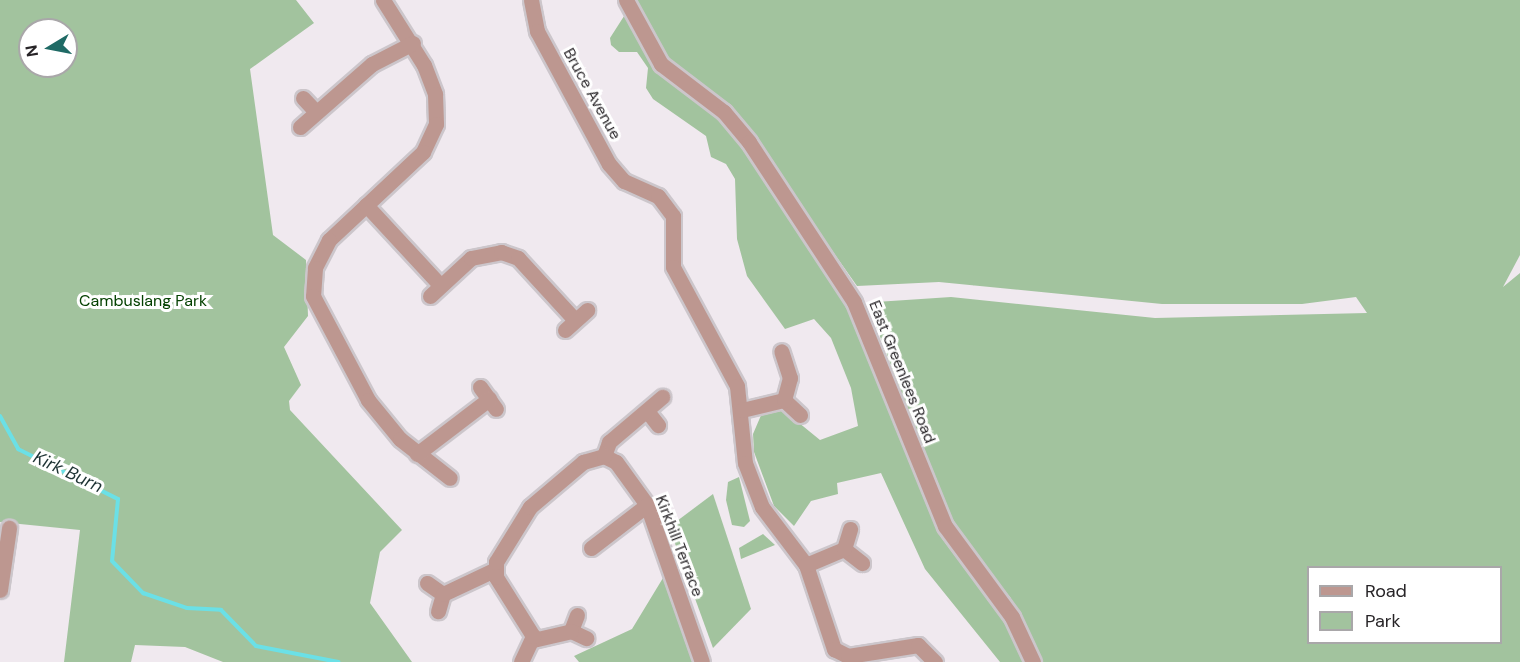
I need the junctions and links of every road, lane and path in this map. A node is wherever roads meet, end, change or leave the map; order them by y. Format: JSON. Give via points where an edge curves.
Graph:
{"nodes":[{"id":1,"x":383,"y":0,"type":"edge"},
{"id":2,"x":531,"y":0,"type":"edge"},
{"id":3,"x":626,"y":0,"type":"edge"},
{"id":4,"x":413,"y":43,"type":"junction"},
{"id":5,"x":303,"y":98,"type":"dead end"},
{"id":6,"x":316,"y":112,"type":"junction"},
{"id":7,"x":300,"y":127,"type":"dead end"},
{"id":8,"x":366,"y":206,"type":"junction"},
{"id":9,"x":576,"y":320,"type":"dead end"},
{"id":10,"x":781,"y":351,"type":"dead end"},
{"id":11,"x":662,"y":397,"type":"dead end"},
{"id":12,"x":488,"y":398,"type":"dead end"},
{"id":13,"x":784,"y":400,"type":"junction"},
{"id":14,"x":742,"y":410,"type":"junction"},
{"id":15,"x":648,"y":411,"type":"junction"},
{"id":16,"x":800,"y":415,"type":"dead end"},
{"id":17,"x":658,"y":425,"type":"dead end"},
{"id":18,"x":417,"y":454,"type":"junction"},
{"id":19,"x":604,"y":456,"type":"junction"},
{"id":20,"x":450,"y":478,"type":"dead end"},
{"id":21,"x":647,"y":505,"type":"junction"},
{"id":22,"x":9,"y":528,"type":"dead end"},
{"id":23,"x":850,"y":529,"type":"dead end"},
{"id":24,"x":591,"y":548,"type":"dead end"},
{"id":25,"x":844,"y":549,"type":"junction"},
{"id":26,"x":861,"y":563,"type":"dead end"},
{"id":27,"x":806,"y":565,"type":"junction"},
{"id":28,"x":494,"y":570,"type":"junction"},
{"id":29,"x":427,"y":583,"type":"dead end"},
{"id":30,"x":0,"y":590,"type":"edge"},
{"id":31,"x":443,"y":594,"type":"junction"},
{"id":32,"x":438,"y":611,"type":"dead end"},
{"id":33,"x":577,"y":615,"type":"dead end"},
{"id":34,"x":571,"y":631,"type":"junction"},
{"id":35,"x":586,"y":638,"type":"dead end"},
{"id":36,"x":533,"y":640,"type":"junction"},
{"id":37,"x":521,"y":662,"type":"edge"},
{"id":38,"x":702,"y":662,"type":"edge"},
{"id":39,"x":935,"y":662,"type":"edge"},
{"id":40,"x":1033,"y":662,"type":"edge"}],
"edges":[{"from":1,"to":4,"type":"street"},
{"from":2,"to":14,"type":"street","name":"Bruce Avenue","via":[[537,32],[609,164],[624,180],[658,196],[673,216],[674,267],[723,354]]},
{"from":3,"to":40,"type":"street","name":"East Greenlees Road","via":[[661,64],[724,112],[749,142],[854,302],[945,526],[1012,618]]},
{"from":4,"to":6,"type":"street","via":[[372,64]]},
{"from":4,"to":8,"type":"street","via":[[435,94],[436,124],[423,152]]},
{"from":5,"to":6,"type":"street"},
{"from":6,"to":7,"type":"street"},
{"from":8,"to":9,"type":"street","via":[[435,291],[471,258],[507,253]]},
{"from":8,"to":18,"type":"street","via":[[324,248],[312,282],[315,308],[368,400]]},
{"from":10,"to":13,"type":"street","via":[[790,378]]},
{"from":11,"to":15,"type":"street"},
{"from":12,"to":18,"type":"street"},
{"from":13,"to":14,"type":"street"},
{"from":13,"to":16,"type":"street"},
{"from":14,"to":27,"type":"street","name":"Bruce Avenue","via":[[745,463],[757,494]]},
{"from":15,"to":17,"type":"street"},
{"from":15,"to":19,"type":"street","via":[[609,442]]},
{"from":18,"to":20,"type":"street"},
{"from":19,"to":21,"type":"street","name":"Kirkhill Terrace","via":[[616,462]]},
{"from":19,"to":28,"type":"street","via":[[583,462],[530,507]]},
{"from":21,"to":24,"type":"street"},
{"from":21,"to":38,"type":"street","name":"Kirkhill Terrace"},
{"from":22,"to":30,"type":"street"},
{"from":23,"to":25,"type":"street"},
{"from":25,"to":26,"type":"street"},
{"from":25,"to":27,"type":"street"},
{"from":27,"to":39,"type":"street","name":"Bruce Avenue","via":[[837,653],[848,656],[918,645]]},
{"from":28,"to":31,"type":"street"},
{"from":28,"to":36,"type":"street"},
{"from":29,"to":31,"type":"street"},
{"from":31,"to":32,"type":"street"},
{"from":33,"to":34,"type":"street"},
{"from":34,"to":35,"type":"street"},
{"from":34,"to":36,"type":"street"},
{"from":36,"to":37,"type":"street"}]}
